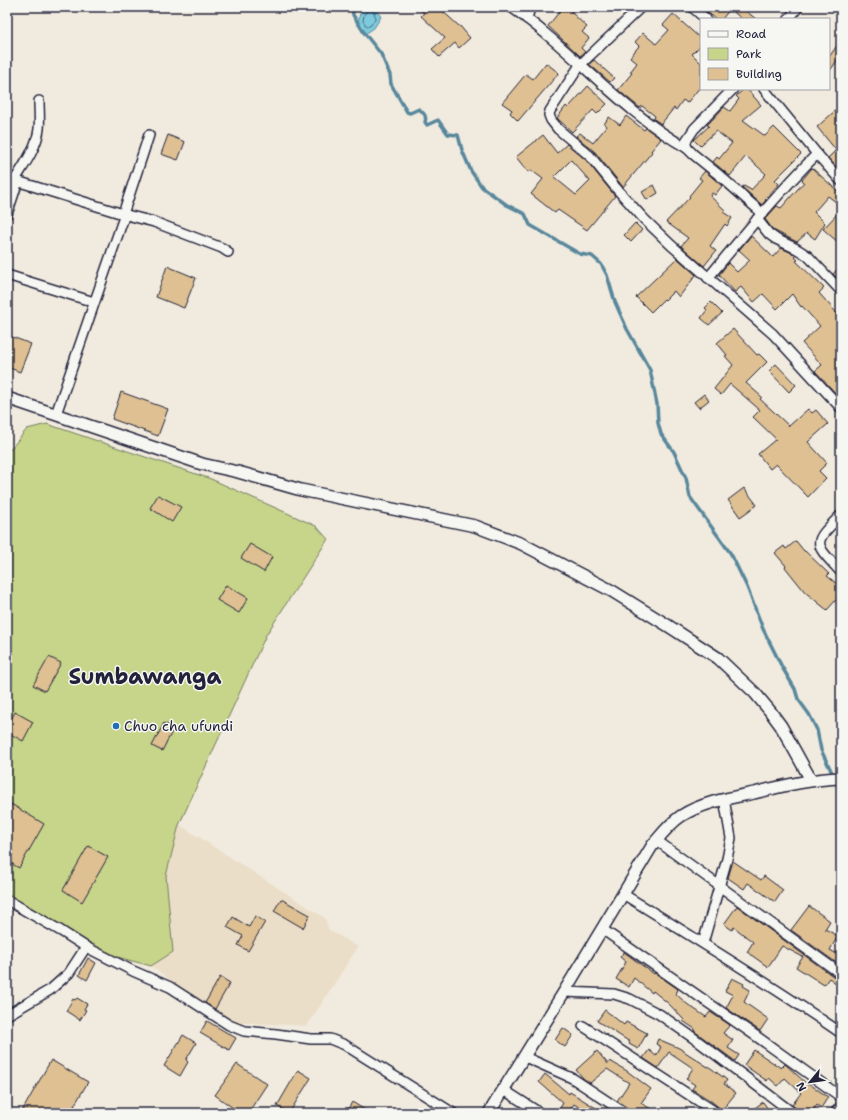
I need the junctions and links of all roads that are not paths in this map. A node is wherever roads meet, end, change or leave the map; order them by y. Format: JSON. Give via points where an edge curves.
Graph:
{"nodes":[{"id":1,"x":511,"y":7,"type":"edge"},
{"id":2,"x":530,"y":7,"type":"edge"},
{"id":3,"x":640,"y":7,"type":"edge"},
{"id":4,"x":692,"y":7,"type":"edge"},
{"id":5,"x":798,"y":7,"type":"edge"},
{"id":6,"x":705,"y":18,"type":"edge"},
{"id":7,"x":790,"y":18,"type":"edge"},
{"id":8,"x":527,"y":19,"type":"junction"},
{"id":9,"x":580,"y":65,"type":"junction"},
{"id":10,"x":731,"y":90,"type":"edge"},
{"id":11,"x":765,"y":90,"type":"edge"},
{"id":12,"x":39,"y":101,"type":"dead end"},
{"id":13,"x":149,"y":135,"type":"dead end"},
{"id":14,"x":687,"y":148,"type":"junction"},
{"id":15,"x":816,"y":154,"type":"junction"},
{"id":16,"x":13,"y":180,"type":"edge"},
{"id":17,"x":841,"y":181,"type":"edge"},
{"id":18,"x":7,"y":214,"type":"edge"},
{"id":19,"x":124,"y":214,"type":"junction"},
{"id":20,"x":760,"y":216,"type":"junction"},
{"id":21,"x":228,"y":252,"type":"dead end"},
{"id":22,"x":7,"y":275,"type":"edge"},
{"id":23,"x":708,"y":278,"type":"junction"},
{"id":24,"x":841,"y":291,"type":"edge"},
{"id":25,"x":94,"y":302,"type":"junction"},
{"id":26,"x":7,"y":398,"type":"edge"},
{"id":27,"x":841,"y":408,"type":"edge"},
{"id":28,"x":56,"y":414,"type":"junction"},
{"id":29,"x":841,"y":515,"type":"edge"},
{"id":30,"x":841,"y":572,"type":"edge"},
{"id":31,"x":841,"y":778,"type":"edge"},
{"id":32,"x":811,"y":780,"type":"junction"},
{"id":33,"x":724,"y":800,"type":"junction"},
{"id":34,"x":656,"y":840,"type":"junction"},
{"id":35,"x":719,"y":885,"type":"junction"},
{"id":36,"x":622,"y":894,"type":"junction"},
{"id":37,"x":7,"y":900,"type":"edge"},
{"id":38,"x":602,"y":929,"type":"junction"},
{"id":39,"x":703,"y":943,"type":"junction"},
{"id":40,"x":86,"y":947,"type":"junction"},
{"id":41,"x":841,"y":974,"type":"edge"},
{"id":42,"x":564,"y":992,"type":"junction"},
{"id":43,"x":7,"y":1015,"type":"edge"},
{"id":44,"x":582,"y":1026,"type":"dead end"},
{"id":45,"x":841,"y":1033,"type":"edge"},
{"id":46,"x":525,"y":1057,"type":"junction"},
{"id":47,"x":504,"y":1090,"type":"junction"},
{"id":48,"x":841,"y":1097,"type":"edge"},
{"id":49,"x":841,"y":1106,"type":"edge"},
{"id":50,"x":454,"y":1113,"type":"edge"},
{"id":51,"x":489,"y":1113,"type":"edge"},
{"id":52,"x":540,"y":1113,"type":"edge"},
{"id":53,"x":626,"y":1113,"type":"edge"},
{"id":54,"x":717,"y":1113,"type":"edge"},
{"id":55,"x":793,"y":1113,"type":"edge"},
{"id":56,"x":835,"y":1113,"type":"edge"}],
"edges":[{"from":1,"to":8,"type":"street"},
{"from":2,"to":8,"type":"street"},
{"from":3,"to":9,"type":"street"},
{"from":4,"to":6,"type":"street"},
{"from":5,"to":7,"type":"street"},
{"from":8,"to":9,"type":"street"},
{"from":9,"to":14,"type":"street","via":[[631,108]]},
{"from":9,"to":23,"type":"street","via":[[550,111],[551,120],[590,156],[644,219]]},
{"from":10,"to":14,"type":"street","via":[[690,135],[686,141]]},
{"from":11,"to":15,"type":"street"},
{"from":12,"to":16,"type":"street","via":[[39,130],[33,148]]},
{"from":13,"to":19,"type":"street"},
{"from":14,"to":20,"type":"street","via":[[754,205]]},
{"from":15,"to":17,"type":"street"},
{"from":15,"to":20,"type":"street"},
{"from":16,"to":18,"type":"street"},
{"from":16,"to":19,"type":"street"},
{"from":19,"to":21,"type":"street","via":[[154,222]]},
{"from":19,"to":25,"type":"street"},
{"from":20,"to":23,"type":"street"},
{"from":20,"to":24,"type":"street","via":[[764,228],[772,236],[808,256]]},
{"from":22,"to":25,"type":"street"},
{"from":23,"to":27,"type":"street","via":[[773,334]]},
{"from":25,"to":28,"type":"street"},
{"from":26,"to":28,"type":"street"},
{"from":28,"to":32,"type":"street","via":[[202,464],[301,490],[475,526],[522,544],[612,591],[718,658],[770,711]]},
{"from":29,"to":30,"type":"street","via":[[822,536],[819,544],[822,552]]},
{"from":31,"to":32,"type":"street"},
{"from":32,"to":33,"type":"street"},
{"from":33,"to":34,"type":"street","via":[[699,807],[681,816]]},
{"from":33,"to":35,"type":"street","via":[[731,838]]},
{"from":34,"to":35,"type":"street"},
{"from":34,"to":36,"type":"street"},
{"from":35,"to":39,"type":"street"},
{"from":35,"to":41,"type":"street"},
{"from":36,"to":38,"type":"street"},
{"from":36,"to":39,"type":"street"},
{"from":37,"to":40,"type":"street"},
{"from":38,"to":42,"type":"street"},
{"from":38,"to":48,"type":"street"},
{"from":39,"to":45,"type":"street"},
{"from":40,"to":43,"type":"street","via":[[69,974],[50,990]]},
{"from":40,"to":50,"type":"street","via":[[170,987],[218,1019],[244,1031],[330,1039],[345,1044]]},
{"from":42,"to":46,"type":"street"},
{"from":42,"to":55,"type":"street","via":[[614,994],[659,1014]]},
{"from":44,"to":54,"type":"street"},
{"from":46,"to":47,"type":"street"},
{"from":46,"to":53,"type":"street","via":[[572,1078]]},
{"from":47,"to":51,"type":"street"},
{"from":47,"to":52,"type":"street"},
{"from":49,"to":56,"type":"street"}]}
